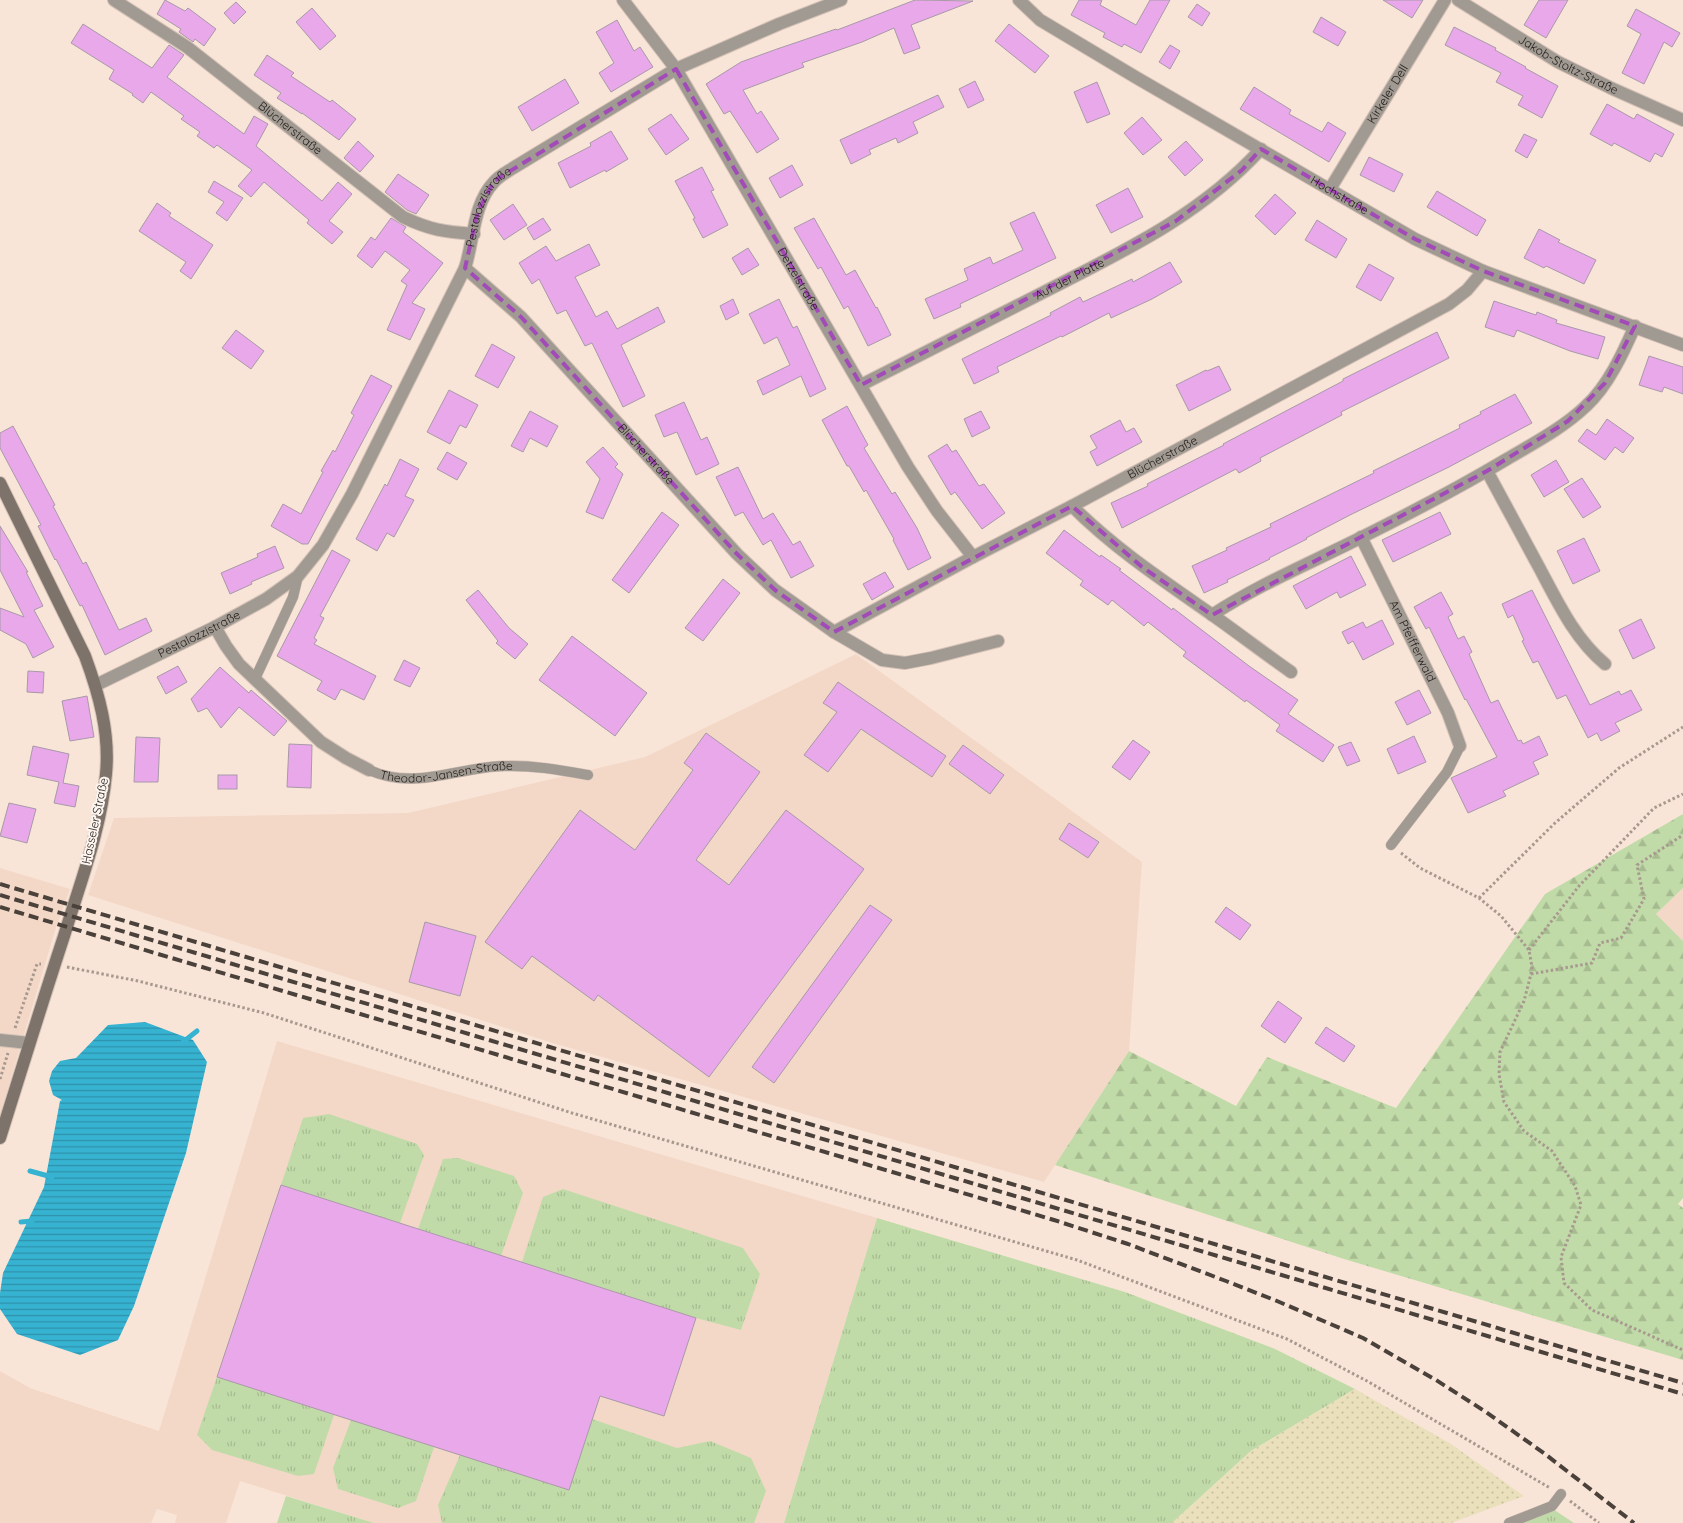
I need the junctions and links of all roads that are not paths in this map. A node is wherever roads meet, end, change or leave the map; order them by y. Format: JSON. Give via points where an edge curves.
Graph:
{"nodes":[{"id":1,"x":114,"y":0,"type":"edge"},
{"id":2,"x":622,"y":0,"type":"edge"},
{"id":3,"x":841,"y":0,"type":"edge"},
{"id":4,"x":1019,"y":0,"type":"edge"},
{"id":5,"x":1445,"y":0,"type":"edge"},
{"id":6,"x":1458,"y":0,"type":"edge"},
{"id":7,"x":676,"y":69,"type":"junction"},
{"id":8,"x":1683,"y":120,"type":"edge"},
{"id":9,"x":1261,"y":149,"type":"junction"},
{"id":10,"x":1330,"y":189,"type":"junction"},
{"id":11,"x":474,"y":234,"type":"junction"},
{"id":12,"x":465,"y":268,"type":"junction"},
{"id":13,"x":1483,"y":271,"type":"junction"},
{"id":14,"x":1636,"y":326,"type":"junction"},
{"id":15,"x":1683,"y":345,"type":"edge"},
{"id":16,"x":861,"y":385,"type":"junction"},
{"id":17,"x":1487,"y":471,"type":"junction"},
{"id":18,"x":0,"y":483,"type":"edge"},
{"id":19,"x":1072,"y":506,"type":"junction"},
{"id":20,"x":1361,"y":537,"type":"junction"},
{"id":21,"x":973,"y":558,"type":"junction"},
{"id":22,"x":298,"y":576,"type":"junction"},
{"id":23,"x":1212,"y":615,"type":"junction"},
{"id":24,"x":215,"y":627,"type":"junction"},
{"id":25,"x":834,"y":632,"type":"junction"},
{"id":26,"x":998,"y":641,"type":"dead end"},
{"id":27,"x":1605,"y":664,"type":"dead end"},
{"id":28,"x":1291,"y":672,"type":"dead end"},
{"id":29,"x":255,"y":679,"type":"junction"},
{"id":30,"x":96,"y":685,"type":"junction"},
{"id":31,"x":1460,"y":746,"type":"joint"},
{"id":32,"x":369,"y":770,"type":"joint"},
{"id":33,"x":588,"y":775,"type":"dead end"},
{"id":34,"x":1391,"y":845,"type":"road end"},
{"id":35,"x":6,"y":1040,"type":"edge"},
{"id":36,"x":29,"y":1043,"type":"junction"},
{"id":37,"x":0,"y":1138,"type":"edge"},
{"id":38,"x":1561,"y":1494,"type":"road end"},
{"id":39,"x":1509,"y":1523,"type":"edge"}],
"edges":[{"from":1,"to":11,"type":"street","name":"Blücherstraße","via":[[187,47],[403,217],[441,231]]},
{"from":2,"to":7,"type":"street","name":"Detzelstraße"},
{"from":3,"to":7,"type":"street","name":"Pestalozzistraße"},
{"from":4,"to":9,"type":"street","name":"Hochstraße","via":[[1040,20]]},
{"from":5,"to":10,"type":"street","name":"Kirkeler Dell"},
{"from":6,"to":8,"type":"street","name":"Jakob-Stoltz-Straße","via":[[1558,62]]},
{"from":7,"to":11,"type":"street","name":"Pestalozzistraße","via":[[494,181],[478,211]]},
{"from":7,"to":16,"type":"street","name":"Detzelstraße"},
{"from":9,"to":10,"type":"street","name":"Hochstraße"},
{"from":9,"to":16,"type":"street","name":"Auf der Platte","via":[[1208,199],[1176,221]]},
{"from":10,"to":13,"type":"street","name":"Hochstraße","via":[[1415,238]]},
{"from":11,"to":12,"type":"street","name":"Pestalozzistraße"},
{"from":12,"to":22,"type":"street","name":"Pestalozzistraße","via":[[352,494],[323,545]]},
{"from":12,"to":25,"type":"street","name":"Blücherstraße","via":[[521,317],[737,554],[776,590]]},
{"from":13,"to":14,"type":"street","name":"Hochstraße"},
{"from":13,"to":19,"type":"street","name":"Blücherstraße","via":[[1449,304]]},
{"from":14,"to":15,"type":"street","name":"Hochstraße"},
{"from":14,"to":17,"type":"street","via":[[1620,361],[1588,405]]},
{"from":16,"to":21,"type":"street","name":"Detzelstraße","via":[[908,468]]},
{"from":17,"to":20,"type":"street"},
{"from":17,"to":27,"type":"street","via":[[1564,613],[1581,640]]},
{"from":18,"to":30,"type":"street","name":"Hasseler Straße","via":[[69,620]]},
{"from":19,"to":21,"type":"street","name":"Blücherstraße"},
{"from":19,"to":23,"type":"street","via":[[1115,546]]},
{"from":20,"to":23,"type":"street","via":[[1239,597]]},
{"from":20,"to":31,"type":"street","name":"Am Pfeifferwald","via":[[1448,712]]},
{"from":21,"to":25,"type":"street","name":"Blücherstraße"},
{"from":22,"to":24,"type":"street","name":"Pestalozzistraße","via":[[266,599]]},
{"from":22,"to":29,"type":"lane","name":"Pestalozzistraße","via":[[293,597]]},
{"from":23,"to":28,"type":"street"},
{"from":24,"to":29,"type":"street","name":"Theodor-Jansen-Straße","via":[[239,664]]},
{"from":24,"to":30,"type":"street","name":"Pestalozzistraße"},
{"from":25,"to":26,"type":"street","name":"Blücherstraße","via":[[882,660],[905,663]]},
{"from":29,"to":32,"type":"street","name":"Theodor-Jansen-Straße","via":[[321,742]]},
{"from":30,"to":36,"type":"street","name":"Hasseler Straße","via":[[106,744],[106,774],[100,810],[88,860]]},
{"from":31,"to":34,"type":"lane","via":[[1447,772]]},
{"from":32,"to":33,"type":"lane","name":"Theodor-Jansen-Straße","via":[[405,779],[426,779],[502,766],[534,766]]},
{"from":35,"to":36,"type":"street"},
{"from":36,"to":37,"type":"street","name":"Hasseler Straße"},
{"from":38,"to":39,"type":"lane","via":[[1552,1506]]}]}
